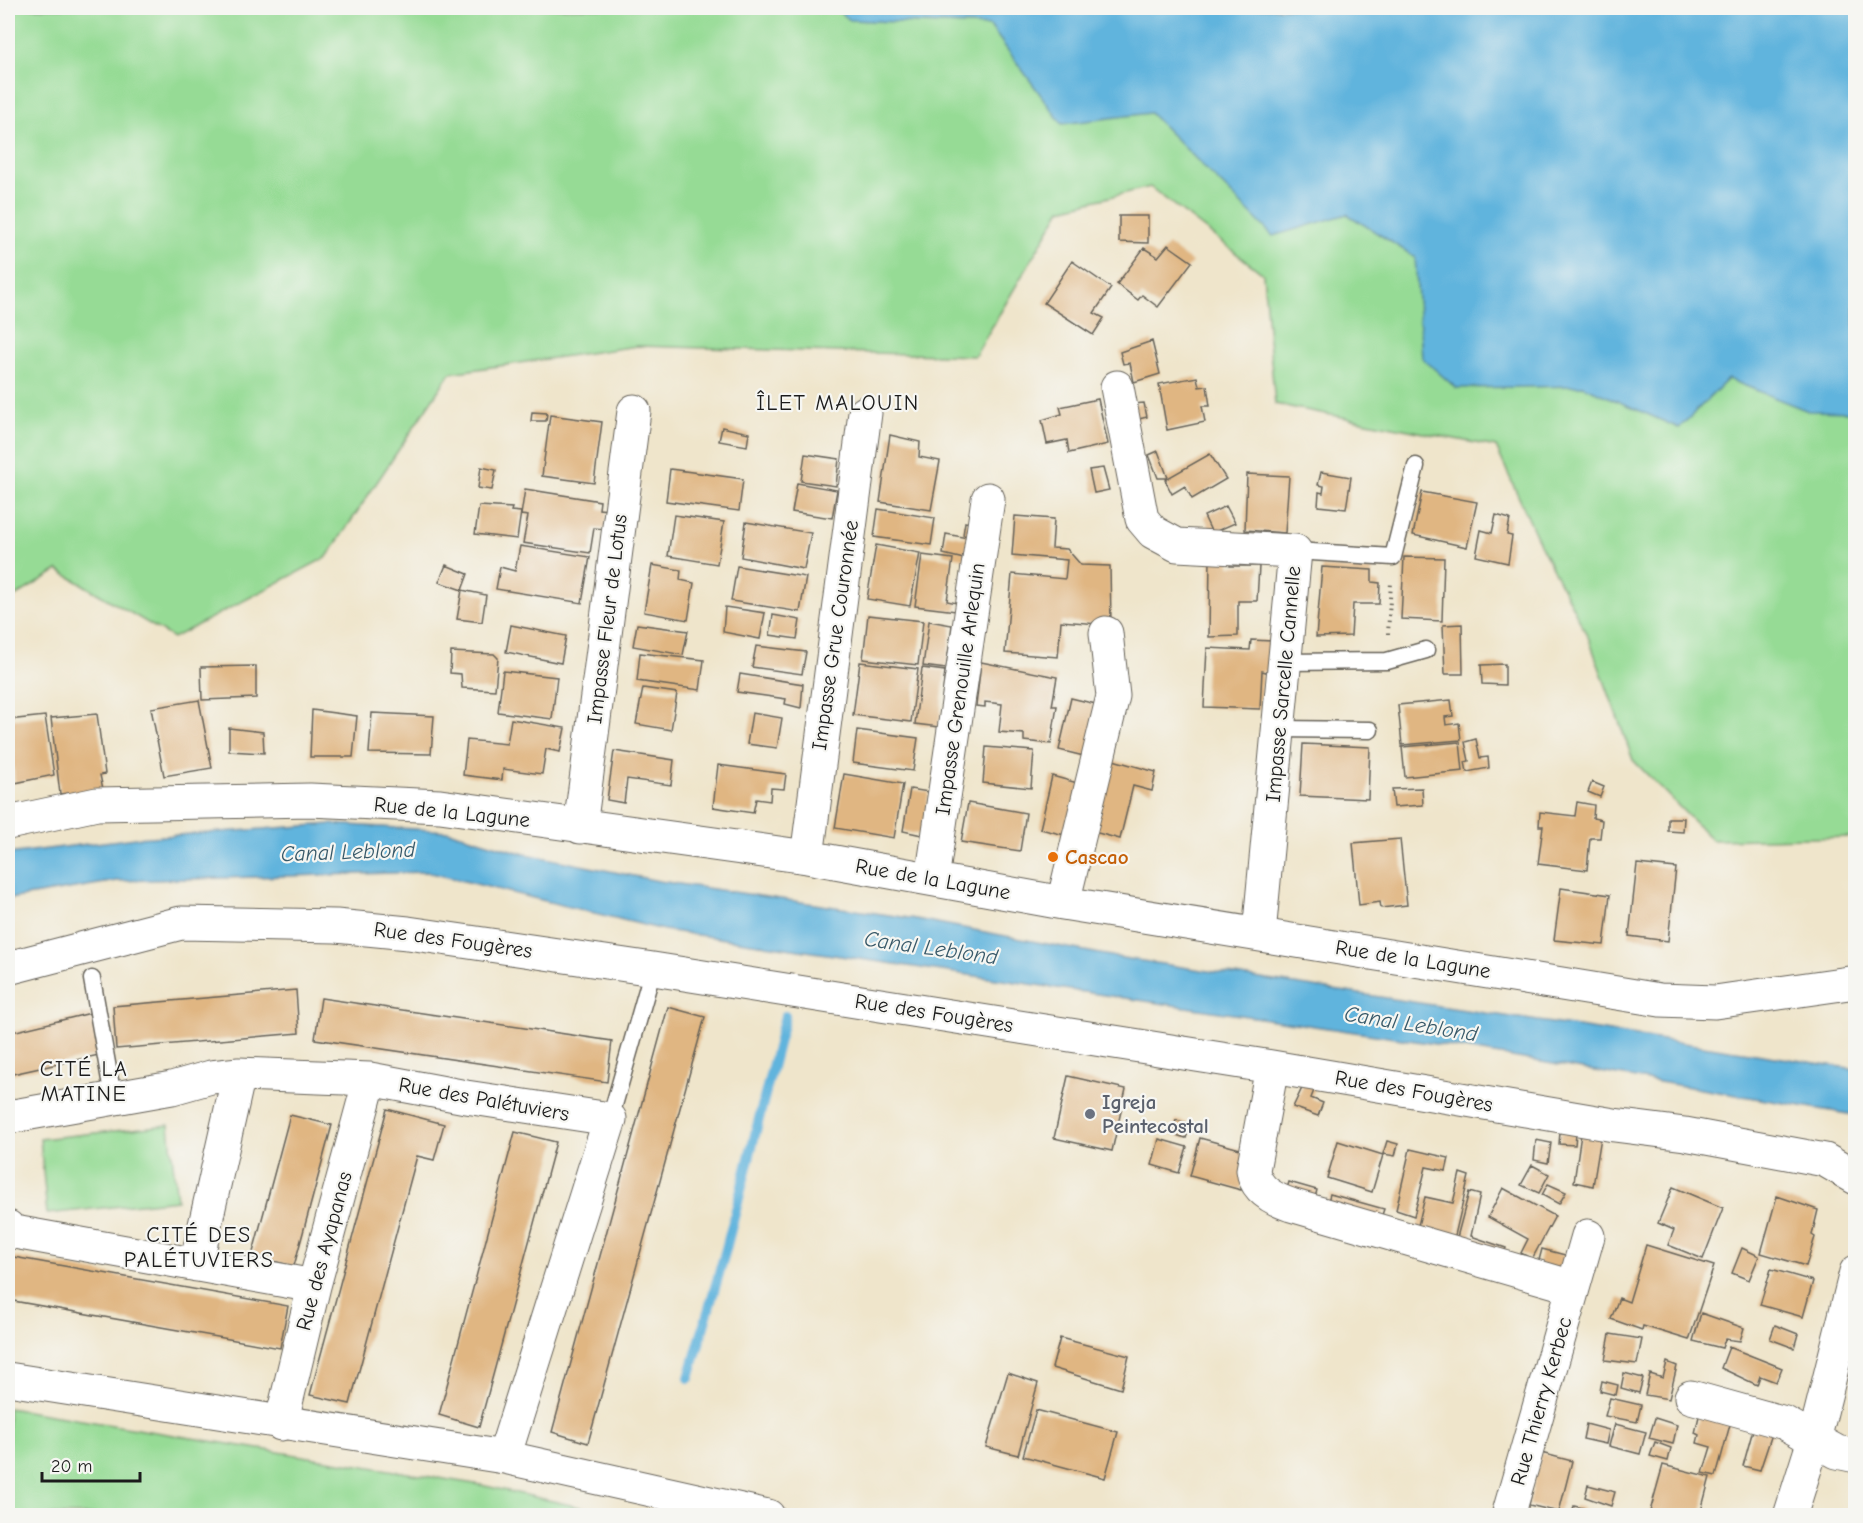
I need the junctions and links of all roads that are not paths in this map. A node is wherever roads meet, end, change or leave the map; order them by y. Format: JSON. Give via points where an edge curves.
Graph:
{"nodes":[{"id":1,"x":1117,"y":387,"type":"dead end"},
{"id":2,"x":634,"y":411,"type":"dead end"},
{"id":3,"x":865,"y":413,"type":"dead end"},
{"id":4,"x":1416,"y":466,"type":"dead end"},
{"id":5,"x":988,"y":499,"type":"dead end"},
{"id":6,"x":1295,"y":551,"type":"junction"},
{"id":7,"x":1106,"y":633,"type":"dead end"},
{"id":8,"x":1426,"y":650,"type":"dead end"},
{"id":9,"x":1285,"y":662,"type":"junction"},
{"id":10,"x":1278,"y":729,"type":"junction"},
{"id":11,"x":1370,"y":730,"type":"dead end"},
{"id":12,"x":8,"y":824,"type":"edge"},
{"id":13,"x":580,"y":827,"type":"junction"},
{"id":14,"x":807,"y":857,"type":"junction"},
{"id":15,"x":932,"y":879,"type":"junction"},
{"id":16,"x":1063,"y":903,"type":"junction"},
{"id":17,"x":1259,"y":934,"type":"junction"},
{"id":18,"x":8,"y":968,"type":"edge"},
{"id":19,"x":653,"y":969,"type":"junction"},
{"id":20,"x":92,"y":979,"type":"dead end"},
{"id":21,"x":1856,"y":982,"type":"edge"},
{"id":22,"x":1272,"y":1067,"type":"junction"},
{"id":23,"x":239,"y":1074,"type":"junction"},
{"id":24,"x":370,"y":1079,"type":"junction"},
{"id":25,"x":113,"y":1097,"type":"junction"},
{"id":26,"x":8,"y":1117,"type":"edge"},
{"id":27,"x":610,"y":1119,"type":"junction"},
{"id":28,"x":1856,"y":1178,"type":"edge"},
{"id":29,"x":8,"y":1227,"type":"edge"},
{"id":30,"x":1588,"y":1236,"type":"dead end"},
{"id":31,"x":196,"y":1265,"type":"junction"},
{"id":32,"x":1856,"y":1272,"type":"edge"},
{"id":33,"x":314,"y":1286,"type":"junction"},
{"id":34,"x":1573,"y":1287,"type":"junction"},
{"id":35,"x":8,"y":1379,"type":"edge"},
{"id":36,"x":1691,"y":1397,"type":"dead end"},
{"id":37,"x":281,"y":1424,"type":"junction"},
{"id":38,"x":1814,"y":1440,"type":"junction"},
{"id":39,"x":1856,"y":1456,"type":"edge"},
{"id":40,"x":504,"y":1457,"type":"junction"},
{"id":41,"x":768,"y":1515,"type":"edge"},
{"id":42,"x":1508,"y":1515,"type":"edge"},
{"id":43,"x":1790,"y":1515,"type":"edge"}],
"edges":[{"from":1,"to":6,"type":"street","name":"Impasse Sarcelle Cannelle","via":[[1142,519],[1153,532],[1177,545]]},
{"from":2,"to":13,"type":"street","name":"Impasse Fleur de Lotus"},
{"from":3,"to":14,"type":"street","name":"Impasse Grue Couronnée"},
{"from":4,"to":6,"type":"lane","via":[[1393,557]]},
{"from":5,"to":15,"type":"street","name":"Impasse Grenouille Arlequin"},
{"from":6,"to":9,"type":"street","name":"Impasse Sarcelle Cannelle"},
{"from":7,"to":16,"type":"street","via":[[1113,696]]},
{"from":8,"to":9,"type":"lane","via":[[1387,661]]},
{"from":9,"to":10,"type":"street","name":"Impasse Sarcelle Cannelle"},
{"from":10,"to":11,"type":"lane"},
{"from":10,"to":17,"type":"street","name":"Impasse Sarcelle Cannelle"},
{"from":12,"to":13,"type":"street","name":"Rue de la Lagune","via":[[97,804],[310,800],[440,806]]},
{"from":13,"to":14,"type":"street","name":"Rue de la Lagune"},
{"from":14,"to":15,"type":"street","name":"Rue de la Lagune"},
{"from":15,"to":16,"type":"street","name":"Rue de la Lagune"},
{"from":16,"to":17,"type":"street","name":"Rue de la Lagune"},
{"from":17,"to":21,"type":"street","name":"Rue de la Lagune","via":[[1679,1002],[1715,1002]]},
{"from":18,"to":19,"type":"street","name":"Rue des Fougères","via":[[181,923],[274,923],[408,933]]},
{"from":19,"to":22,"type":"street","name":"Rue des Fougères"},
{"from":19,"to":27,"type":"lane"},
{"from":20,"to":25,"type":"lane"},
{"from":22,"to":28,"type":"street","name":"Rue des Fougères","via":[[1825,1160]]},
{"from":22,"to":34,"type":"street","via":[[1252,1170],[1266,1192],[1291,1205]]},
{"from":23,"to":24,"type":"street","name":"Rue des Palétuviers"},
{"from":23,"to":25,"type":"street","name":"Rue des Palétuviers"},
{"from":23,"to":31,"type":"street"},
{"from":24,"to":27,"type":"street","name":"Rue des Palétuviers"},
{"from":24,"to":33,"type":"street","name":"Rue des Ayapanas"},
{"from":25,"to":26,"type":"street","name":"Rue des Palétuviers"},
{"from":27,"to":40,"type":"street"},
{"from":29,"to":31,"type":"street","via":[[9,1231]]},
{"from":30,"to":34,"type":"street","name":"Rue Thierry Kerbec"},
{"from":31,"to":33,"type":"street"},
{"from":32,"to":38,"type":"street"},
{"from":33,"to":37,"type":"street","name":"Rue des Ayapanas"},
{"from":34,"to":42,"type":"street","name":"Rue Thierry Kerbec"},
{"from":35,"to":37,"type":"street"},
{"from":36,"to":38,"type":"street","via":[[1785,1423]]},
{"from":37,"to":40,"type":"street"},
{"from":38,"to":39,"type":"street","via":[[1837,1452]]},
{"from":38,"to":43,"type":"street"},
{"from":40,"to":41,"type":"street"}]}
